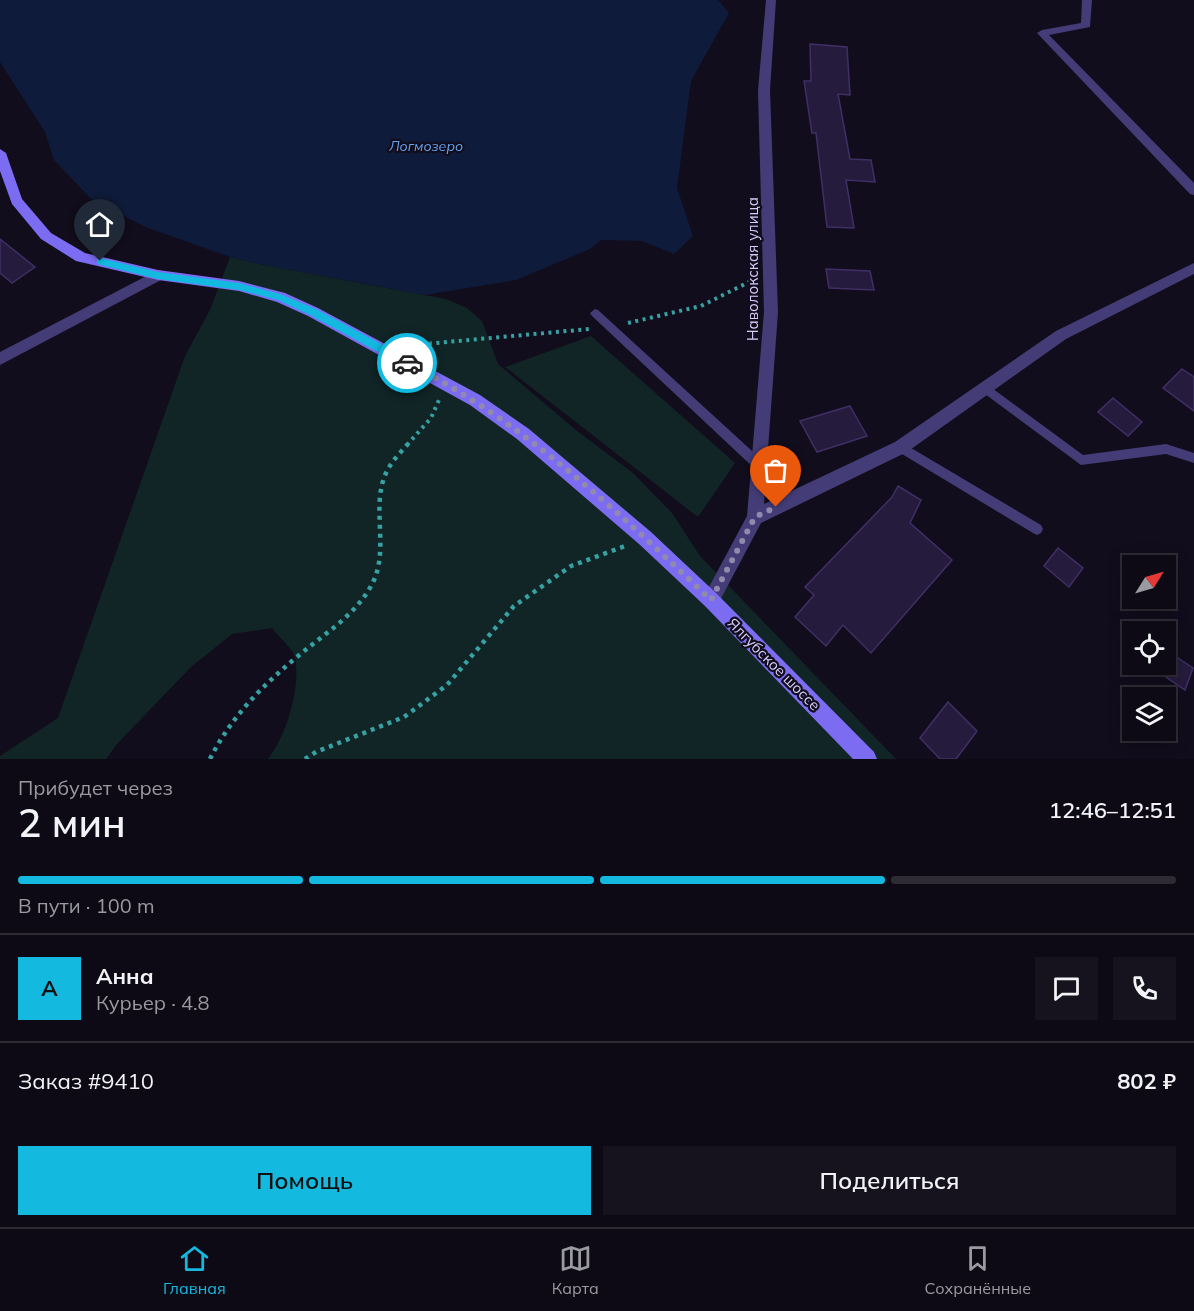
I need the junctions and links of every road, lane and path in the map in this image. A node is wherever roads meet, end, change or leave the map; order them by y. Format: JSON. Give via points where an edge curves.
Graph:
{"nodes":[{"id":1,"x":771,"y":0,"type":"edge"},
{"id":2,"x":1087,"y":0,"type":"edge"},
{"id":3,"x":0,"y":153,"type":"edge"},
{"id":4,"x":1194,"y":190,"type":"edge"},
{"id":5,"x":1194,"y":268,"type":"edge"},
{"id":6,"x":771,"y":271,"type":"junction"},
{"id":7,"x":158,"y":275,"type":"junction"},
{"id":8,"x":595,"y":313,"type":"dead end"},
{"id":9,"x":610,"y":327,"type":"junction"},
{"id":10,"x":412,"y":345,"type":"dead end"},
{"id":11,"x":0,"y":359,"type":"edge"},
{"id":12,"x":441,"y":381,"type":"junction"},
{"id":13,"x":985,"y":388,"type":"junction"},
{"id":14,"x":901,"y":447,"type":"junction"},
{"id":15,"x":1194,"y":458,"type":"edge"},
{"id":16,"x":759,"y":465,"type":"junction"},
{"id":17,"x":755,"y":517,"type":"junction"},
{"id":18,"x":1037,"y":529,"type":"dead end"},
{"id":19,"x":645,"y":538,"type":"junction"},
{"id":20,"x":711,"y":600,"type":"junction"},
{"id":21,"x":210,"y":759,"type":"edge"},
{"id":22,"x":305,"y":759,"type":"edge"},
{"id":23,"x":867,"y":759,"type":"edge"}],
"edges":[{"from":1,"to":6,"type":"street","name":"Наволокская улица","via":[[764,90]]},
{"from":2,"to":4,"type":"street","via":[[1086,25],[1042,33]]},
{"from":3,"to":7,"type":"street","name":"Ялгубское шоссе","via":[[16,201],[46,237],[81,257]]},
{"from":5,"to":13,"type":"street","via":[[1061,335]]},
{"from":6,"to":9,"type":"path","via":[[701,306]]},
{"from":6,"to":16,"type":"street","name":"Наволокская улица"},
{"from":7,"to":11,"type":"street"},
{"from":7,"to":12,"type":"street","name":"Ялгубское шоссе","via":[[239,286],[280,297]]},
{"from":8,"to":9,"type":"lane"},
{"from":9,"to":10,"type":"path"},
{"from":9,"to":16,"type":"lane"},
{"from":12,"to":19,"type":"street","name":"Ялгубское шоссе","via":[[523,434]]},
{"from":12,"to":21,"type":"path","via":[[439,407],[386,472],[380,494],[379,557],[374,580],[342,622],[267,682],[247,703],[227,727]]},
{"from":13,"to":14,"type":"street"},
{"from":13,"to":15,"type":"lane","via":[[1081,460],[1166,449]]},
{"from":14,"to":17,"type":"street"},
{"from":14,"to":18,"type":"lane"},
{"from":16,"to":17,"type":"street","name":"Наволокская улица"},
{"from":17,"to":20,"type":"street","name":"Наволокская улица"},
{"from":19,"to":20,"type":"street","name":"Ялгубское шоссе"},
{"from":19,"to":22,"type":"path","via":[[571,566],[551,578],[514,606],[447,685],[404,717]]},
{"from":20,"to":23,"type":"street","name":"Ялгубское шоссе"}]}
